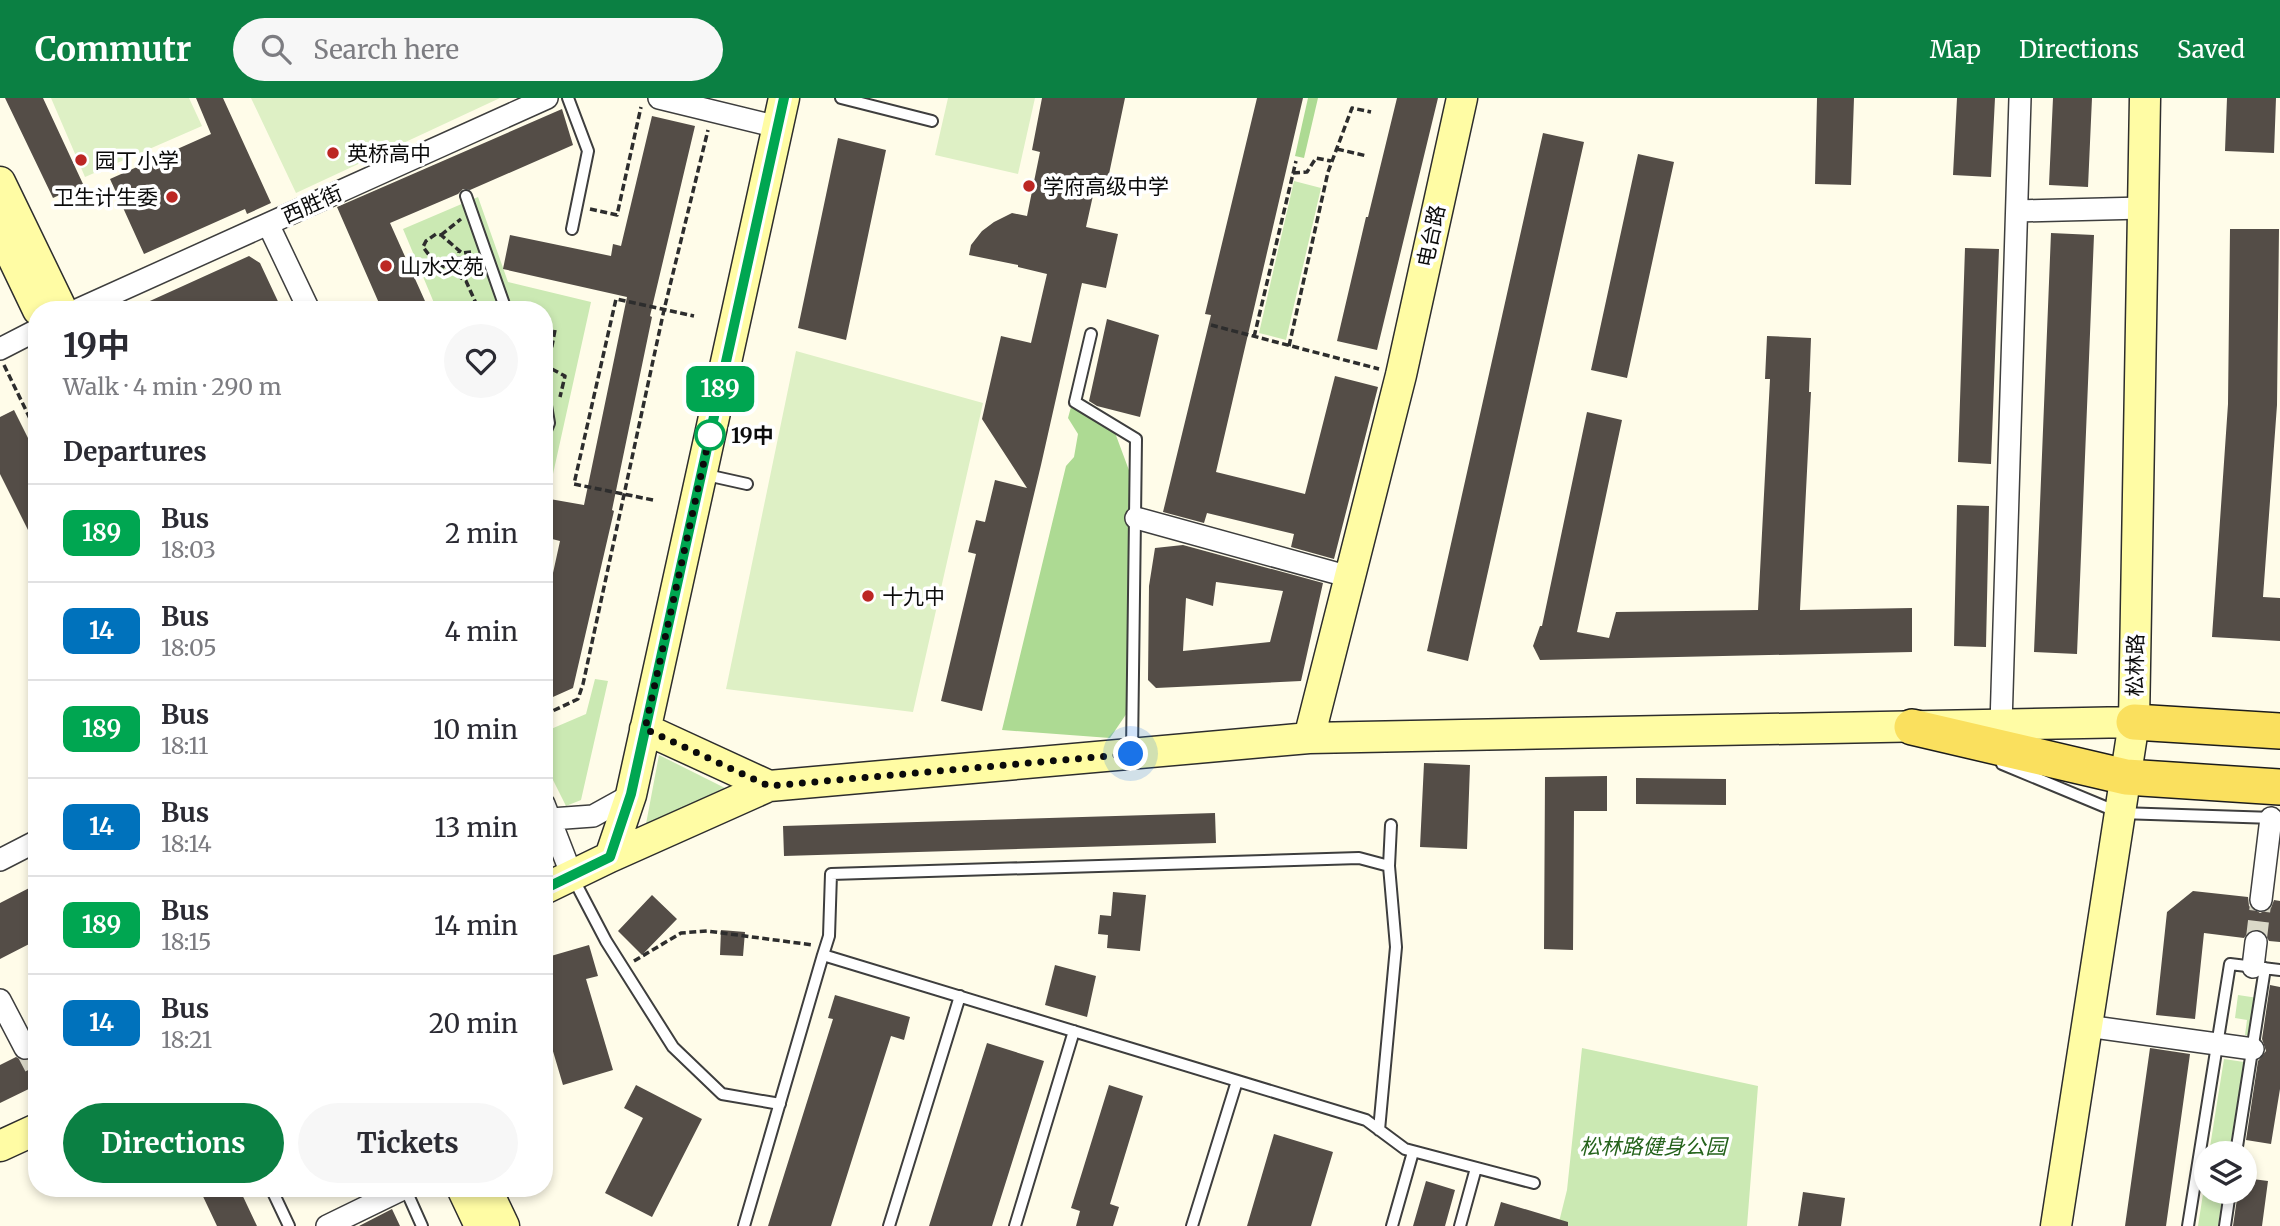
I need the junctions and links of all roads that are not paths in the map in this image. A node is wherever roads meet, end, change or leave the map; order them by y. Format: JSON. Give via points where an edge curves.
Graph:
{"nodes":[{"id":1,"x":547,"y":98,"type":"edge"},
{"id":2,"x":568,"y":98,"type":"edge"},
{"id":3,"x":659,"y":98,"type":"edge"},
{"id":4,"x":784,"y":98,"type":"edge"},
{"id":5,"x":841,"y":98,"type":"edge"},
{"id":6,"x":1462,"y":98,"type":"edge"},
{"id":7,"x":2020,"y":98,"type":"edge"},
{"id":8,"x":2145,"y":98,"type":"edge"},
{"id":9,"x":932,"y":121,"type":"dead end"},
{"id":10,"x":778,"y":127,"type":"junction"},
{"id":11,"x":0,"y":182,"type":"edge"},
{"id":12,"x":466,"y":196,"type":"dead end"},
{"id":13,"x":2143,"y":208,"type":"junction"},
{"id":14,"x":2017,"y":211,"type":"junction"},
{"id":15,"x":268,"y":224,"type":"junction"},
{"id":16,"x":572,"y":229,"type":"dead end"},
{"id":17,"x":0,"y":231,"type":"edge"},
{"id":18,"x":34,"y":301,"type":"edge"},
{"id":19,"x":58,"y":301,"type":"edge"},
{"id":20,"x":97,"y":301,"type":"edge"},
{"id":21,"x":305,"y":301,"type":"edge"},
{"id":22,"x":503,"y":301,"type":"edge"},
{"id":23,"x":1091,"y":334,"type":"dead end"},
{"id":24,"x":28,"y":335,"type":"edge"},
{"id":25,"x":0,"y":349,"type":"edge"},
{"id":26,"x":701,"y":474,"type":"junction"},
{"id":27,"x":747,"y":484,"type":"dead end"},
{"id":28,"x":1136,"y":518,"type":"junction"},
{"id":29,"x":1350,"y":577,"type":"junction"},
{"id":30,"x":2134,"y":722,"type":"junction"},
{"id":31,"x":2001,"y":724,"type":"junction"},
{"id":32,"x":1912,"y":727,"type":"junction"},
{"id":33,"x":645,"y":729,"type":"junction"},
{"id":34,"x":2280,"y":731,"type":"edge"},
{"id":35,"x":1309,"y":738,"type":"junction"},
{"id":36,"x":1131,"y":754,"type":"junction"},
{"id":37,"x":2126,"y":777,"type":"junction"},
{"id":38,"x":769,"y":786,"type":"junction"},
{"id":39,"x":631,"y":794,"type":"junction"},
{"id":40,"x":2277,"y":808,"type":"edge"},
{"id":41,"x":553,"y":812,"type":"edge"},
{"id":42,"x":2120,"y":813,"type":"junction"},
{"id":43,"x":553,"y":825,"type":"edge"},
{"id":44,"x":1391,"y":825,"type":"dead end"},
{"id":45,"x":28,"y":846,"type":"edge"},
{"id":46,"x":610,"y":857,"type":"junction"},
{"id":47,"x":0,"y":860,"type":"edge"},
{"id":48,"x":1389,"y":866,"type":"junction"},
{"id":49,"x":572,"y":876,"type":"junction"},
{"id":50,"x":553,"y":885,"type":"edge"},
{"id":51,"x":2261,"y":900,"type":"tunnel mouth"},
{"id":52,"x":2256,"y":942,"type":"tunnel mouth"},
{"id":53,"x":825,"y":951,"type":"junction"},
{"id":54,"x":2259,"y":967,"type":"junction"},
{"id":55,"x":2280,"y":970,"type":"edge"},
{"id":56,"x":960,"y":996,"type":"junction"},
{"id":57,"x":0,"y":1000,"type":"edge"},
{"id":58,"x":2087,"y":1026,"type":"junction"},
{"id":59,"x":1074,"y":1031,"type":"junction"},
{"id":60,"x":2217,"y":1044,"type":"junction"},
{"id":61,"x":25,"y":1048,"type":"tunnel mouth"},
{"id":62,"x":2253,"y":1049,"type":"junction"},
{"id":63,"x":1237,"y":1081,"type":"junction"},
{"id":64,"x":780,"y":1104,"type":"junction"},
{"id":65,"x":1379,"y":1130,"type":"junction"},
{"id":66,"x":28,"y":1133,"type":"edge"},
{"id":67,"x":2238,"y":1141,"type":"edge"},
{"id":68,"x":0,"y":1146,"type":"edge"},
{"id":69,"x":1413,"y":1152,"type":"junction"},
{"id":70,"x":1476,"y":1168,"type":"junction"},
{"id":71,"x":1534,"y":1183,"type":"dead end"},
{"id":72,"x":275,"y":1197,"type":"edge"},
{"id":73,"x":387,"y":1197,"type":"edge"},
{"id":74,"x":409,"y":1197,"type":"edge"},
{"id":75,"x":478,"y":1202,"type":"edge"},
{"id":76,"x":2228,"y":1204,"type":"edge"},
{"id":77,"x":289,"y":1226,"type":"edge"},
{"id":78,"x":327,"y":1226,"type":"edge"},
{"id":79,"x":422,"y":1226,"type":"edge"},
{"id":80,"x":504,"y":1226,"type":"edge"},
{"id":81,"x":744,"y":1226,"type":"edge"},
{"id":82,"x":889,"y":1226,"type":"edge"},
{"id":83,"x":1015,"y":1226,"type":"edge"},
{"id":84,"x":1192,"y":1226,"type":"edge"},
{"id":85,"x":1392,"y":1226,"type":"edge"},
{"id":86,"x":1460,"y":1226,"type":"edge"},
{"id":87,"x":2056,"y":1226,"type":"edge"},
{"id":88,"x":2188,"y":1226,"type":"edge"},
{"id":89,"x":2225,"y":1226,"type":"edge"}],
"edges":[{"from":1,"to":15,"type":"street","name":"西胜街","via":[[448,151]]},
{"from":2,"to":16,"type":"lane","via":[[588,151]]},
{"from":3,"to":10,"type":"street"},
{"from":4,"to":10,"type":"street"},
{"from":5,"to":9,"type":"lane"},
{"from":6,"to":29,"type":"street","name":"电台路","via":[[1401,375]]},
{"from":7,"to":14,"type":"street"},
{"from":8,"to":13,"type":"street","name":"松林路"},
{"from":10,"to":26,"type":"street"},
{"from":11,"to":19,"type":"street"},
{"from":12,"to":22,"type":"lane"},
{"from":13,"to":14,"type":"street"},
{"from":13,"to":30,"type":"street","name":"松林路"},
{"from":14,"to":31,"type":"street"},
{"from":15,"to":20,"type":"street","name":"西胜街"},
{"from":15,"to":21,"type":"street"},
{"from":17,"to":18,"type":"street"},
{"from":23,"to":28,"type":"lane","via":[[1075,402],[1136,439]]},
{"from":24,"to":25,"type":"street"},
{"from":26,"to":27,"type":"lane"},
{"from":26,"to":33,"type":"street"},
{"from":28,"to":29,"type":"street"},
{"from":28,"to":36,"type":"lane"},
{"from":29,"to":35,"type":"street","name":"电台路"},
{"from":30,"to":31,"type":"street"},
{"from":30,"to":34,"type":"main road"},
{"from":30,"to":37,"type":"street","name":"松林路"},
{"from":31,"to":32,"type":"street"},
{"from":32,"to":35,"type":"street"},
{"from":32,"to":37,"type":"main road"},
{"from":32,"to":42,"type":"lane"},
{"from":33,"to":38,"type":"street"},
{"from":33,"to":39,"type":"street"},
{"from":35,"to":36,"type":"street"},
{"from":36,"to":38,"type":"street"},
{"from":37,"to":40,"type":"main road"},
{"from":37,"to":42,"type":"street","name":"松林路"},
{"from":38,"to":46,"type":"street"},
{"from":39,"to":41,"type":"street","via":[[593,816]]},
{"from":39,"to":46,"type":"street"},
{"from":40,"to":42,"type":"lane"},
{"from":40,"to":51,"type":"street"},
{"from":42,"to":58,"type":"street","name":"松林路"},
{"from":43,"to":49,"type":"street"},
{"from":44,"to":48,"type":"lane"},
{"from":45,"to":47,"type":"street"},
{"from":46,"to":49,"type":"street"},
{"from":48,"to":53,"type":"lane","via":[[1359,858],[831,874]]},
{"from":48,"to":65,"type":"lane","via":[[1396,947]]},
{"from":49,"to":50,"type":"street"},
{"from":49,"to":64,"type":"lane","via":[[606,941],[673,1047],[722,1094]]},
{"from":52,"to":54,"type":"street"},
{"from":53,"to":56,"type":"lane"},
{"from":53,"to":64,"type":"lane"},
{"from":54,"to":55,"type":"lane"},
{"from":54,"to":60,"type":"lane","via":[[2230,964]]},
{"from":54,"to":62,"type":"lane"},
{"from":56,"to":59,"type":"lane"},
{"from":56,"to":82,"type":"lane"},
{"from":57,"to":61,"type":"street"},
{"from":58,"to":60,"type":"street"},
{"from":58,"to":87,"type":"street","name":"松林路"},
{"from":59,"to":63,"type":"lane"},
{"from":59,"to":83,"type":"lane"},
{"from":60,"to":62,"type":"street"},
{"from":60,"to":88,"type":"lane"},
{"from":62,"to":67,"type":"lane"},
{"from":63,"to":65,"type":"lane","via":[[1366,1120]]},
{"from":63,"to":84,"type":"lane"},
{"from":64,"to":81,"type":"lane"},
{"from":65,"to":69,"type":"lane"},
{"from":66,"to":68,"type":"street"},
{"from":69,"to":70,"type":"lane"},
{"from":69,"to":85,"type":"lane"},
{"from":70,"to":71,"type":"lane"},
{"from":70,"to":86,"type":"lane"},
{"from":72,"to":77,"type":"lane"},
{"from":73,"to":78,"type":"street"},
{"from":74,"to":79,"type":"lane"},
{"from":75,"to":80,"type":"street"},
{"from":76,"to":89,"type":"lane"}]}
